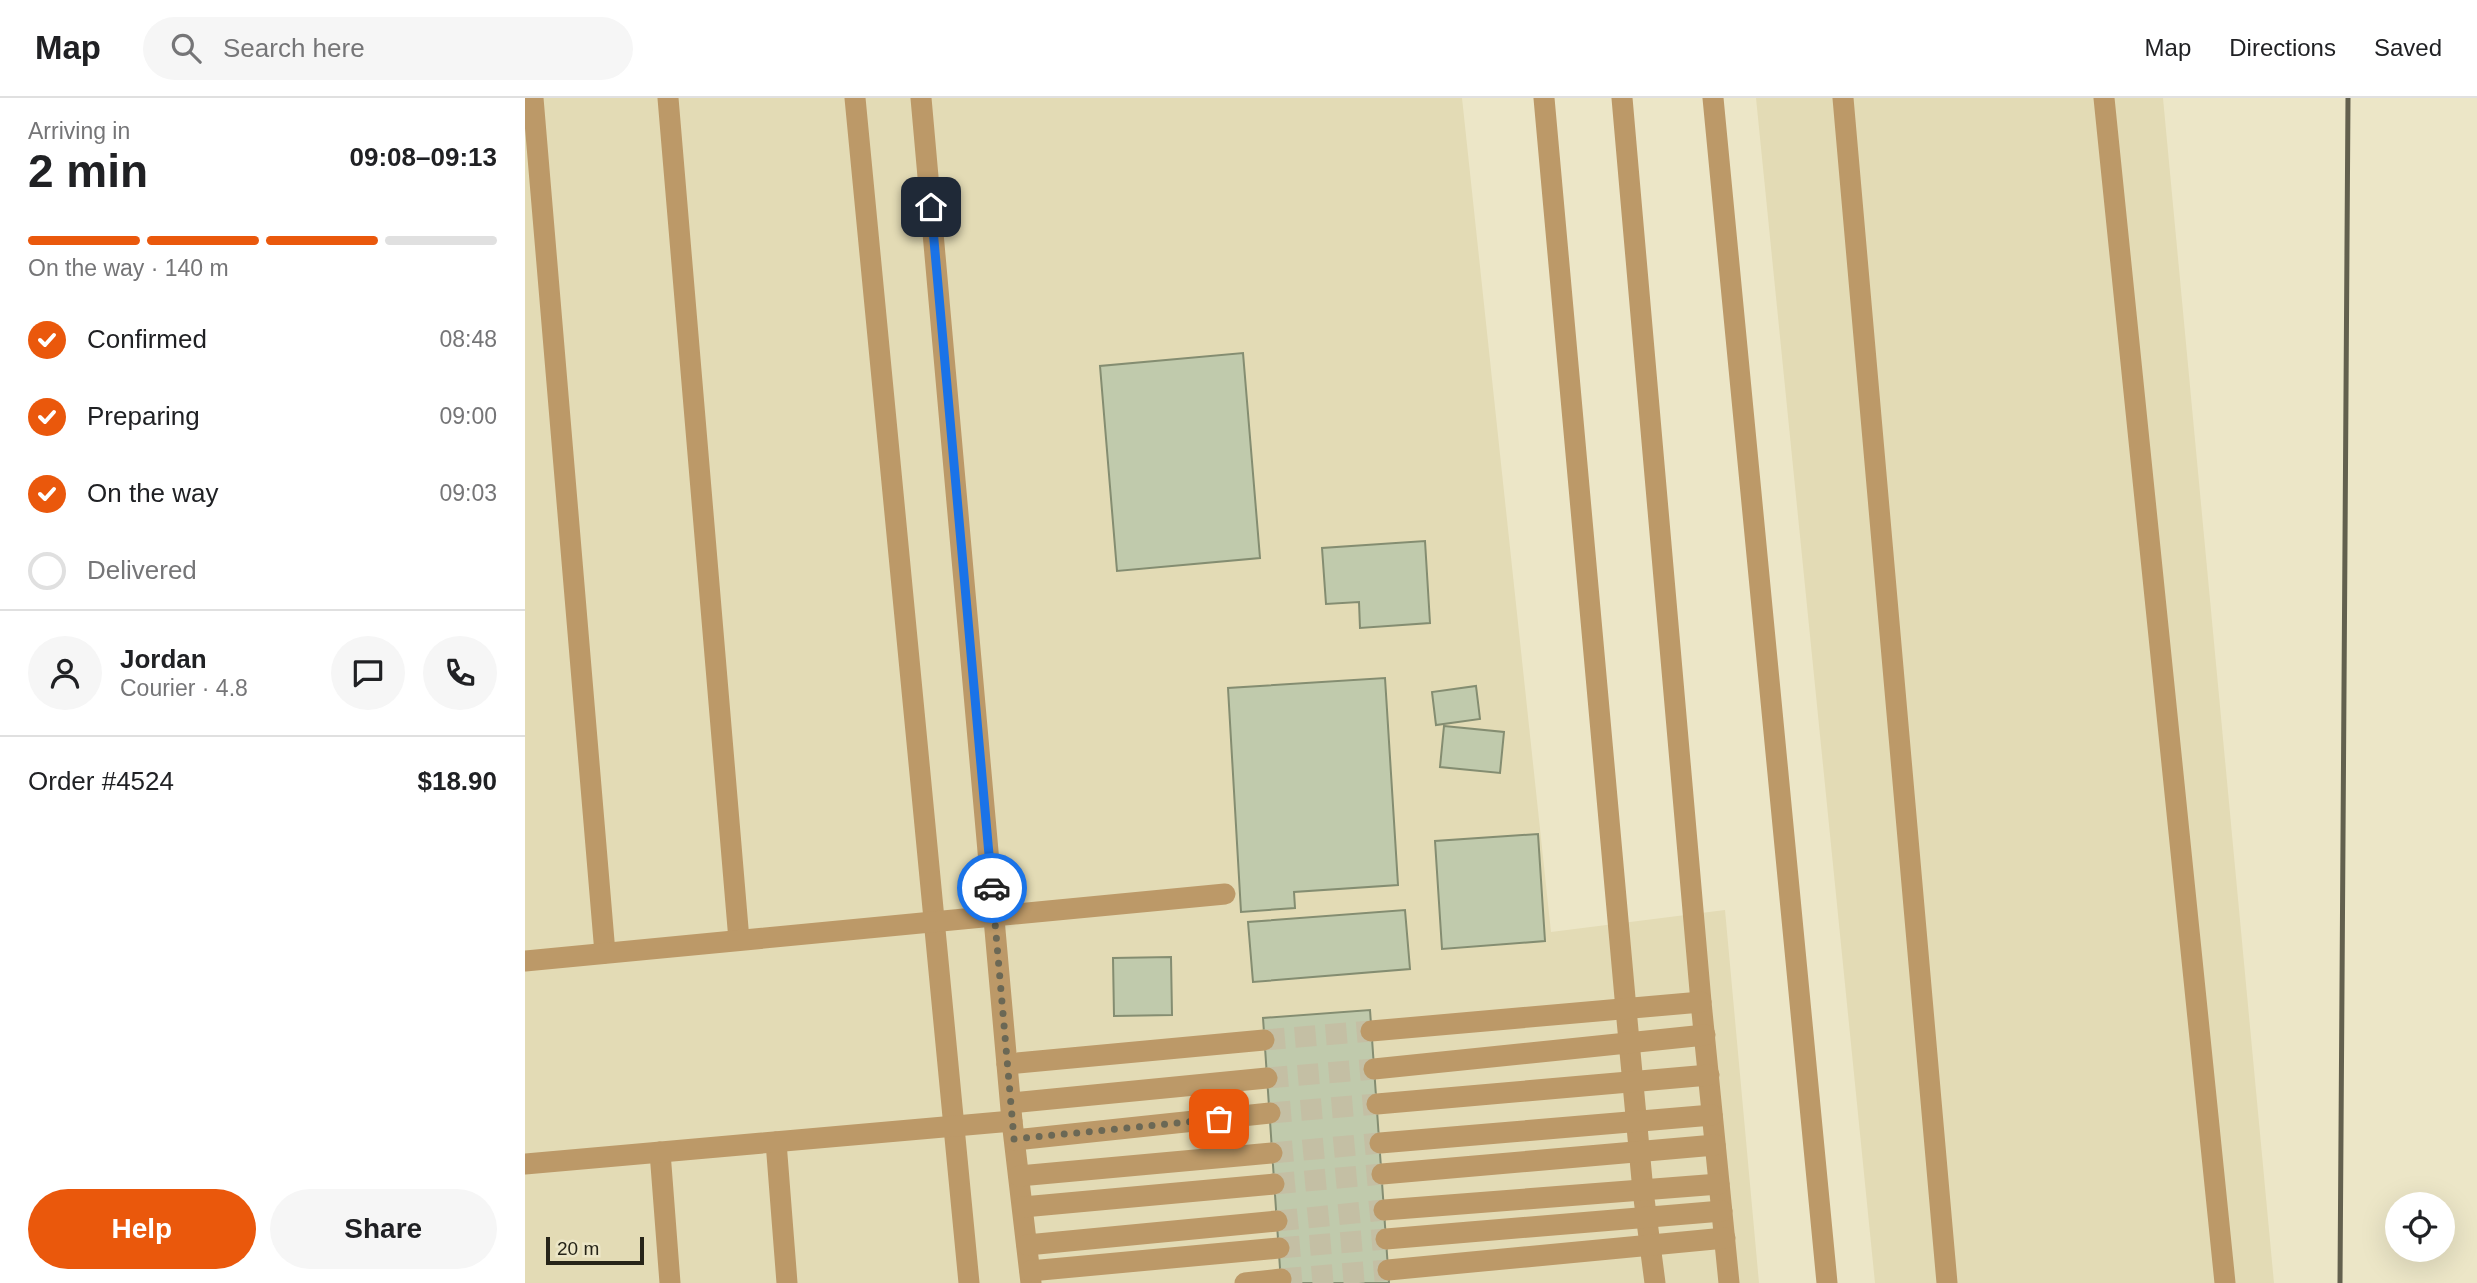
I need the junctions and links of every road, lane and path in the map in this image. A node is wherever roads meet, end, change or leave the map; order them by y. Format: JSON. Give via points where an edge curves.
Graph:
{"nodes":[{"id":1,"x":533,"y":98,"type":"edge"},
{"id":2,"x":668,"y":98,"type":"edge"},
{"id":3,"x":855,"y":98,"type":"edge"},
{"id":4,"x":921,"y":98,"type":"edge"},
{"id":5,"x":1544,"y":98,"type":"edge"},
{"id":6,"x":1622,"y":98,"type":"edge"},
{"id":7,"x":1713,"y":98,"type":"edge"},
{"id":8,"x":1843,"y":98,"type":"edge"},
{"id":9,"x":2104,"y":98,"type":"edge"},
{"id":10,"x":1225,"y":894,"type":"dead end"},
{"id":11,"x":994,"y":916,"type":"junction"},
{"id":12,"x":933,"y":922,"type":"junction"},
{"id":13,"x":739,"y":940,"type":"junction"},
{"id":14,"x":605,"y":953,"type":"junction"},
{"id":15,"x":525,"y":961,"type":"edge"},
{"id":16,"x":1701,"y":1002,"type":"junction"},
{"id":17,"x":1626,"y":1009,"type":"junction"},
{"id":18,"x":1371,"y":1031,"type":"tunnel mouth"},
{"id":19,"x":1705,"y":1035,"type":"junction"},
{"id":20,"x":1264,"y":1041,"type":"tunnel mouth"},
{"id":21,"x":1629,"y":1042,"type":"junction"},
{"id":22,"x":1007,"y":1064,"type":"junction"},
{"id":23,"x":1374,"y":1069,"type":"tunnel mouth"},
{"id":24,"x":1709,"y":1075,"type":"junction"},
{"id":25,"x":1267,"y":1078,"type":"tunnel mouth"},
{"id":26,"x":1633,"y":1082,"type":"junction"},
{"id":27,"x":1377,"y":1104,"type":"tunnel mouth"},
{"id":28,"x":1269,"y":1113,"type":"tunnel mouth"},
{"id":29,"x":1712,"y":1115,"type":"junction"},
{"id":30,"x":1012,"y":1121,"type":"junction"},
{"id":31,"x":1637,"y":1121,"type":"junction"},
{"id":32,"x":953,"y":1127,"type":"junction"},
{"id":33,"x":776,"y":1142,"type":"junction"},
{"id":34,"x":1380,"y":1143,"type":"tunnel mouth"},
{"id":35,"x":1716,"y":1145,"type":"junction"},
{"id":36,"x":660,"y":1152,"type":"junction"},
{"id":37,"x":1640,"y":1152,"type":"junction"},
{"id":38,"x":1272,"y":1153,"type":"tunnel mouth"},
{"id":39,"x":525,"y":1164,"type":"edge"},
{"id":40,"x":1382,"y":1174,"type":"tunnel mouth"},
{"id":41,"x":1019,"y":1176,"type":"junction"},
{"id":42,"x":1274,"y":1184,"type":"tunnel mouth"},
{"id":43,"x":1719,"y":1184,"type":"junction"},
{"id":44,"x":1643,"y":1191,"type":"junction"},
{"id":45,"x":1023,"y":1208,"type":"junction"},
{"id":46,"x":1384,"y":1210,"type":"tunnel mouth"},
{"id":47,"x":1722,"y":1211,"type":"junction"},
{"id":48,"x":1647,"y":1217,"type":"junction"},
{"id":49,"x":1277,"y":1221,"type":"tunnel mouth"},
{"id":50,"x":1725,"y":1238,"type":"junction"},
{"id":51,"x":1386,"y":1239,"type":"tunnel mouth"},
{"id":52,"x":1027,"y":1245,"type":"junction"},
{"id":53,"x":1651,"y":1246,"type":"junction"},
{"id":54,"x":1279,"y":1248,"type":"tunnel mouth"},
{"id":55,"x":1388,"y":1270,"type":"tunnel mouth"},
{"id":56,"x":1031,"y":1277,"type":"edge"},
{"id":57,"x":1281,"y":1279,"type":"dead end"},
{"id":58,"x":670,"y":1283,"type":"edge"},
{"id":59,"x":787,"y":1283,"type":"edge"},
{"id":60,"x":969,"y":1283,"type":"edge"},
{"id":61,"x":1245,"y":1283,"type":"edge"},
{"id":62,"x":1655,"y":1283,"type":"edge"},
{"id":63,"x":1729,"y":1283,"type":"edge"},
{"id":64,"x":1827,"y":1283,"type":"edge"},
{"id":65,"x":1947,"y":1283,"type":"edge"},
{"id":66,"x":2225,"y":1283,"type":"edge"}],
"edges":[{"from":1,"to":14,"type":"lane"},
{"from":2,"to":13,"type":"lane"},
{"from":3,"to":12,"type":"lane"},
{"from":4,"to":11,"type":"lane"},
{"from":5,"to":17,"type":"lane"},
{"from":6,"to":16,"type":"lane"},
{"from":7,"to":64,"type":"lane"},
{"from":8,"to":65,"type":"lane"},
{"from":9,"to":66,"type":"lane"},
{"from":10,"to":11,"type":"lane"},
{"from":11,"to":12,"type":"lane"},
{"from":11,"to":22,"type":"lane"},
{"from":12,"to":13,"type":"lane"},
{"from":12,"to":32,"type":"lane"},
{"from":13,"to":14,"type":"lane"},
{"from":14,"to":15,"type":"lane"},
{"from":16,"to":17,"type":"lane"},
{"from":16,"to":19,"type":"lane"},
{"from":17,"to":18,"type":"lane"},
{"from":17,"to":21,"type":"lane"},
{"from":19,"to":21,"type":"lane"},
{"from":19,"to":24,"type":"lane"},
{"from":20,"to":22,"type":"lane"},
{"from":21,"to":23,"type":"lane"},
{"from":21,"to":26,"type":"lane"},
{"from":22,"to":30,"type":"lane"},
{"from":24,"to":26,"type":"lane"},
{"from":24,"to":29,"type":"lane"},
{"from":25,"to":30,"type":"lane"},
{"from":26,"to":27,"type":"lane"},
{"from":26,"to":31,"type":"lane"},
{"from":28,"to":30,"type":"lane"},
{"from":29,"to":31,"type":"lane"},
{"from":29,"to":35,"type":"lane"},
{"from":30,"to":32,"type":"lane"},
{"from":30,"to":41,"type":"lane"},
{"from":31,"to":34,"type":"lane"},
{"from":31,"to":37,"type":"lane"},
{"from":32,"to":33,"type":"lane"},
{"from":32,"to":60,"type":"lane"},
{"from":33,"to":36,"type":"lane"},
{"from":33,"to":59,"type":"lane"},
{"from":35,"to":37,"type":"lane"},
{"from":35,"to":43,"type":"lane"},
{"from":36,"to":39,"type":"lane"},
{"from":36,"to":58,"type":"lane"},
{"from":37,"to":40,"type":"lane"},
{"from":37,"to":44,"type":"lane"},
{"from":38,"to":41,"type":"lane"},
{"from":41,"to":45,"type":"lane"},
{"from":42,"to":45,"type":"lane"},
{"from":43,"to":44,"type":"lane"},
{"from":43,"to":47,"type":"lane"},
{"from":44,"to":46,"type":"lane"},
{"from":44,"to":48,"type":"lane"},
{"from":45,"to":52,"type":"lane"},
{"from":47,"to":48,"type":"lane"},
{"from":47,"to":50,"type":"lane"},
{"from":48,"to":51,"type":"lane"},
{"from":48,"to":53,"type":"lane"},
{"from":49,"to":52,"type":"lane"},
{"from":50,"to":53,"type":"lane"},
{"from":50,"to":63,"type":"lane"},
{"from":52,"to":56,"type":"lane"},
{"from":53,"to":55,"type":"lane"},
{"from":53,"to":62,"type":"lane"},
{"from":54,"to":56,"type":"lane"},
{"from":57,"to":61,"type":"lane"}]}
